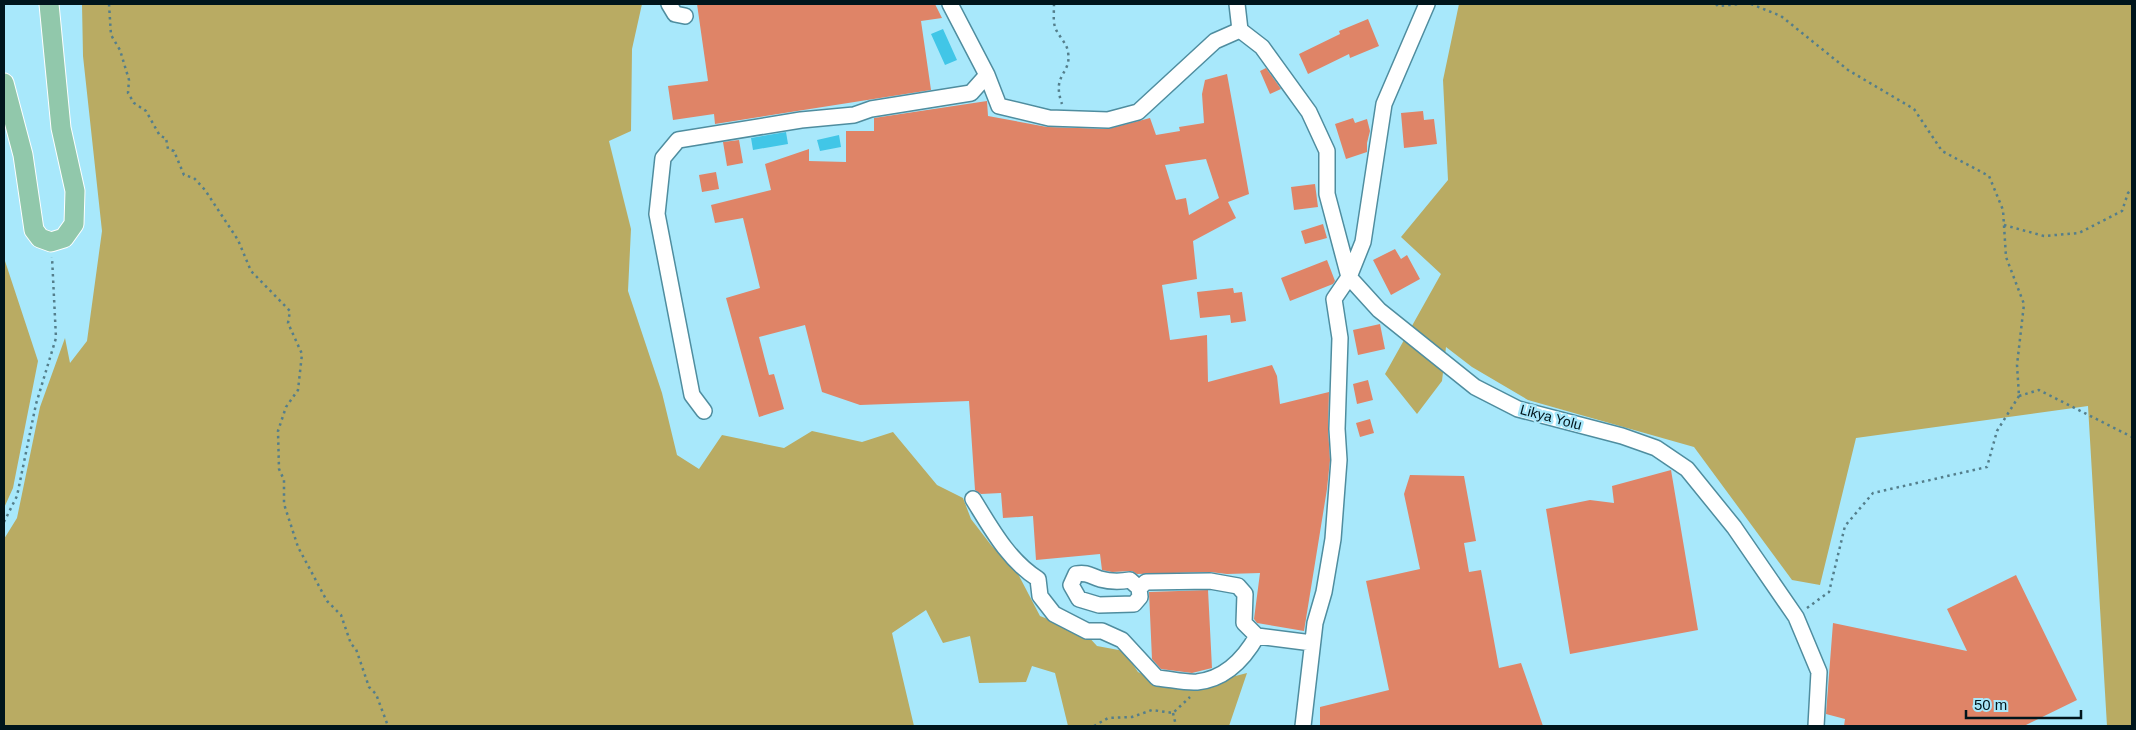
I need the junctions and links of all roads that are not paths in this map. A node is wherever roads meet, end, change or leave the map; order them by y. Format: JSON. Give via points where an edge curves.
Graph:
{"nodes":[{"id":1,"x":48,"y":4,"type":"edge"},
{"id":2,"x":669,"y":4,"type":"edge"},
{"id":3,"x":950,"y":4,"type":"edge"},
{"id":4,"x":1237,"y":4,"type":"edge"},
{"id":5,"x":1427,"y":4,"type":"edge"},
{"id":6,"x":685,"y":16,"type":"dead end"},
{"id":7,"x":1240,"y":30,"type":"junction"},
{"id":8,"x":987,"y":75,"type":"junction"},
{"id":9,"x":4,"y":83,"type":"edge"},
{"id":10,"x":1349,"y":277,"type":"junction"},
{"id":11,"x":704,"y":411,"type":"dead end"},
{"id":12,"x":973,"y":499,"type":"dead end"},
{"id":13,"x":1139,"y":588,"type":"dead end"},
{"id":14,"x":1257,"y":636,"type":"junction"},
{"id":15,"x":1312,"y":643,"type":"junction"},
{"id":16,"x":1303,"y":726,"type":"edge"},
{"id":17,"x":1816,"y":726,"type":"edge"}],
"edges":[{"from":1,"to":9,"type":"main road","via":[[61,128],[75,192],[74,224],[64,238],[51,242],[40,238],[34,230],[23,155]]},
{"from":2,"to":6,"type":"street","via":[[675,14]]},
{"from":3,"to":8,"type":"street"},
{"from":4,"to":7,"type":"street"},
{"from":5,"to":10,"type":"street","via":[[1384,104],[1363,242]]},
{"from":7,"to":8,"type":"street","via":[[1215,42],[1138,112],[1108,120],[1050,118],[999,106]]},
{"from":7,"to":10,"type":"street","via":[[1262,47],[1309,112],[1327,151],[1327,194]]},
{"from":8,"to":11,"type":"street","via":[[971,93],[870,109],[854,115],[801,120],[678,140],[663,158],[657,214],[692,395]]},
{"from":10,"to":15,"type":"street","via":[[1334,299],[1340,338],[1339,460],[1333,539]]},
{"from":10,"to":17,"type":"street","name":"Likya Yolu","via":[[1379,310],[1475,387],[1518,409],[1656,448],[1687,469],[1734,527],[1796,617],[1819,672]]},
{"from":12,"to":14,"type":"street","via":[[1001,544],[1024,570],[1038,578],[1040,596],[1054,614],[1086,631],[1102,632],[1122,640],[1157,678],[1196,682],[1223,675],[1252,646]]},
{"from":13,"to":14,"type":"street","via":[[1146,582],[1210,581],[1238,586],[1244,594],[1244,623]]},
{"from":14,"to":15,"type":"street"},
{"from":15,"to":16,"type":"street"}]}
